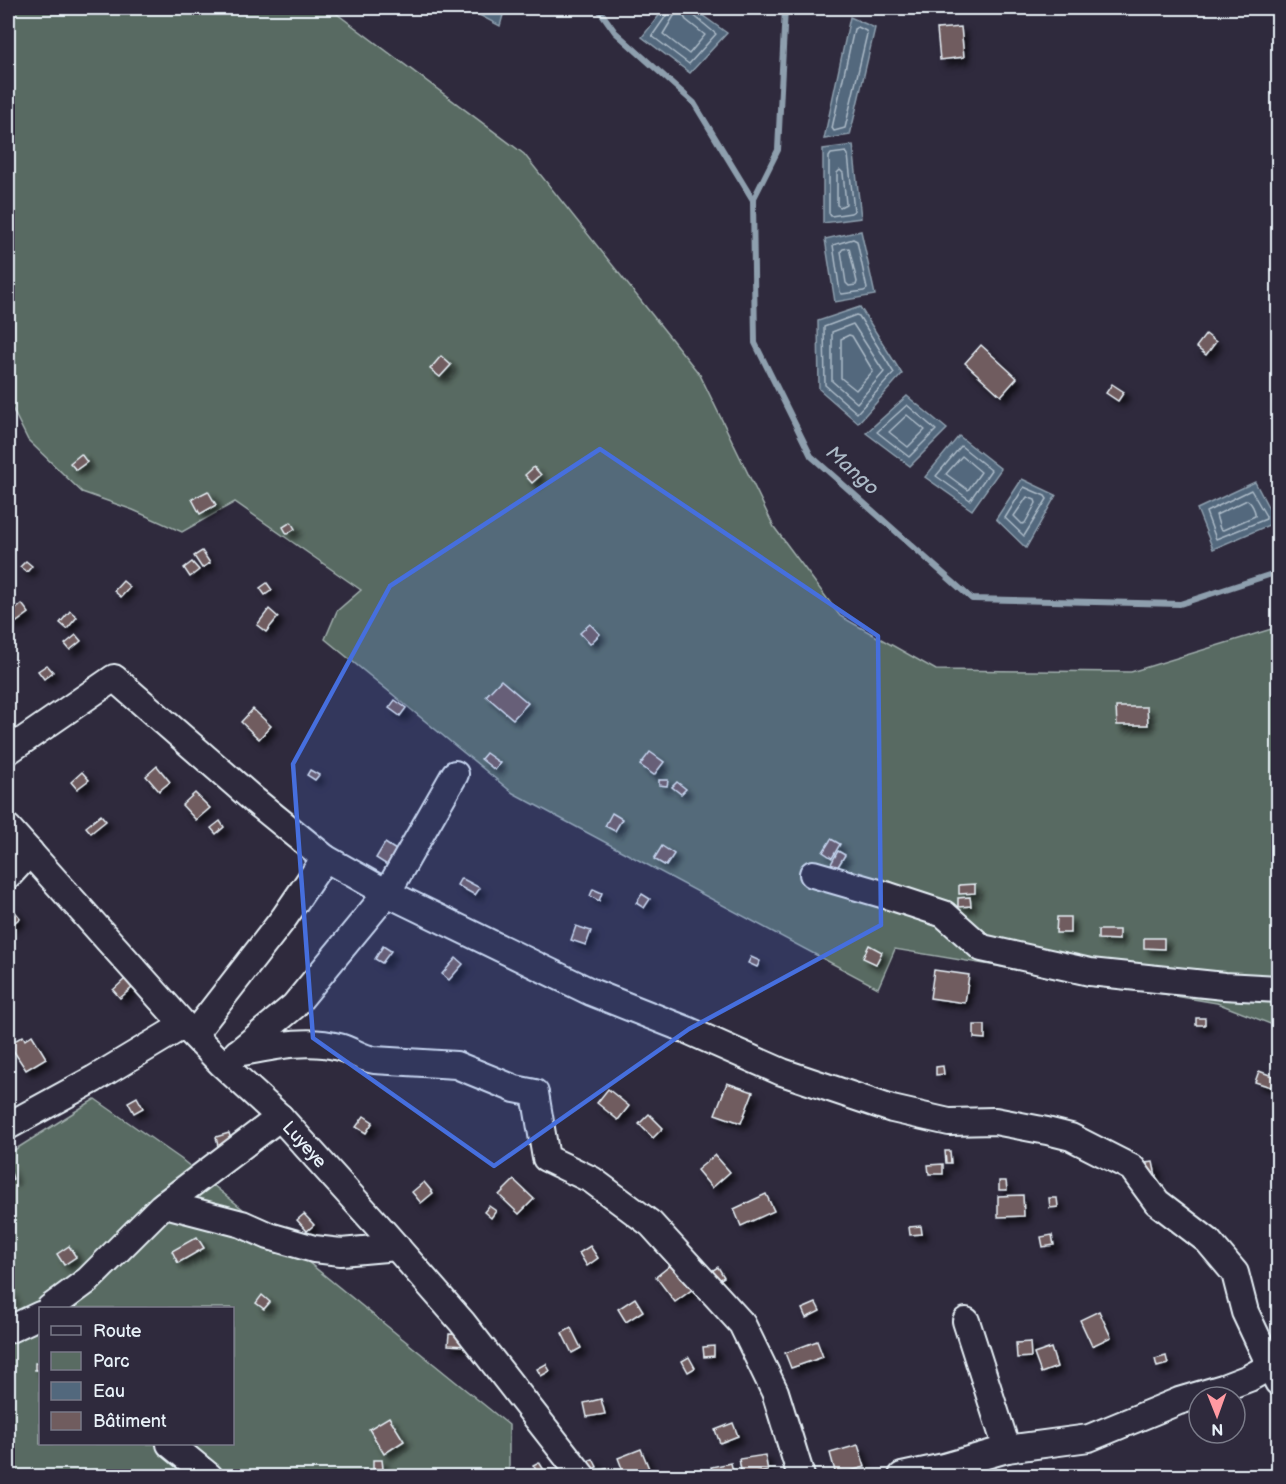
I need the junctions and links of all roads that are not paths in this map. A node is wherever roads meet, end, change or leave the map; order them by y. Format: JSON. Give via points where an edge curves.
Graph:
{"nodes":[{"id":1,"x":8,"y":751,"type":"edge"},
{"id":2,"x":454,"y":774,"type":"dead end"},
{"id":3,"x":8,"y":828,"type":"edge"},
{"id":4,"x":30,"y":852,"type":"junction"},
{"id":5,"x":325,"y":858,"type":"junction"},
{"id":6,"x":813,"y":874,"type":"dead end"},
{"id":7,"x":8,"y":876,"type":"edge"},
{"id":8,"x":387,"y":893,"type":"junction"},
{"id":9,"x":1278,"y":989,"type":"edge"},
{"id":10,"x":189,"y":1029,"type":"junction"},
{"id":11,"x":230,"y":1058,"type":"junction"},
{"id":12,"x":280,"y":1117,"type":"junction"},
{"id":13,"x":8,"y":1126,"type":"edge"},
{"id":14,"x":165,"y":1204,"type":"junction"},
{"id":15,"x":397,"y":1247,"type":"junction"},
{"id":16,"x":51,"y":1307,"type":"edge"},
{"id":17,"x":39,"y":1315,"type":"edge"},
{"id":18,"x":966,"y":1321,"type":"dead end"},
{"id":19,"x":8,"y":1330,"type":"edge"},
{"id":20,"x":1276,"y":1370,"type":"edge"},
{"id":21,"x":172,"y":1445,"type":"edge"},
{"id":22,"x":1007,"y":1449,"type":"junction"},
{"id":23,"x":209,"y":1476,"type":"edge"},
{"id":24,"x":582,"y":1476,"type":"edge"},
{"id":25,"x":801,"y":1476,"type":"edge"},
{"id":26,"x":902,"y":1476,"type":"edge"}],
"edges":[{"from":1,"to":5,"type":"street","via":[[114,678]]},
{"from":2,"to":8,"type":"street"},
{"from":3,"to":4,"type":"street","name":"Luyeye"},
{"from":4,"to":7,"type":"street"},
{"from":4,"to":10,"type":"street","name":"Luyeye"},
{"from":5,"to":8,"type":"street"},
{"from":5,"to":10,"type":"street","via":[[284,918]]},
{"from":6,"to":9,"type":"street","via":[[944,914],[982,948],[1090,972]]},
{"from":8,"to":11,"type":"street","via":[[294,1006]]},
{"from":8,"to":20,"type":"street","via":[[591,992],[782,1072],[892,1109],[949,1122],[995,1121],[1071,1137],[1132,1168],[1157,1202],[1208,1241],[1234,1273],[1245,1312]]},
{"from":10,"to":11,"type":"street","name":"Luyeye"},
{"from":10,"to":13,"type":"street"},
{"from":11,"to":12,"type":"street","name":"Luyeye"},
{"from":11,"to":25,"type":"street","via":[[284,1044],[340,1047],[366,1059],[456,1065],[535,1093],[546,1158],[592,1180],[651,1224],[742,1324],[775,1392]]},
{"from":12,"to":14,"type":"street"},
{"from":12,"to":15,"type":"street","name":"Luyeye"},
{"from":14,"to":15,"type":"street","via":[[242,1224],[314,1249]]},
{"from":14,"to":16,"type":"street","via":[[88,1280]]},
{"from":15,"to":24,"type":"street","name":"Luyeye","via":[[462,1322]]},
{"from":17,"to":19,"type":"street"},
{"from":18,"to":22,"type":"street"},
{"from":20,"to":22,"type":"street","via":[[1179,1401],[1089,1438]]},
{"from":21,"to":23,"type":"street"},
{"from":22,"to":26,"type":"street"}]}
